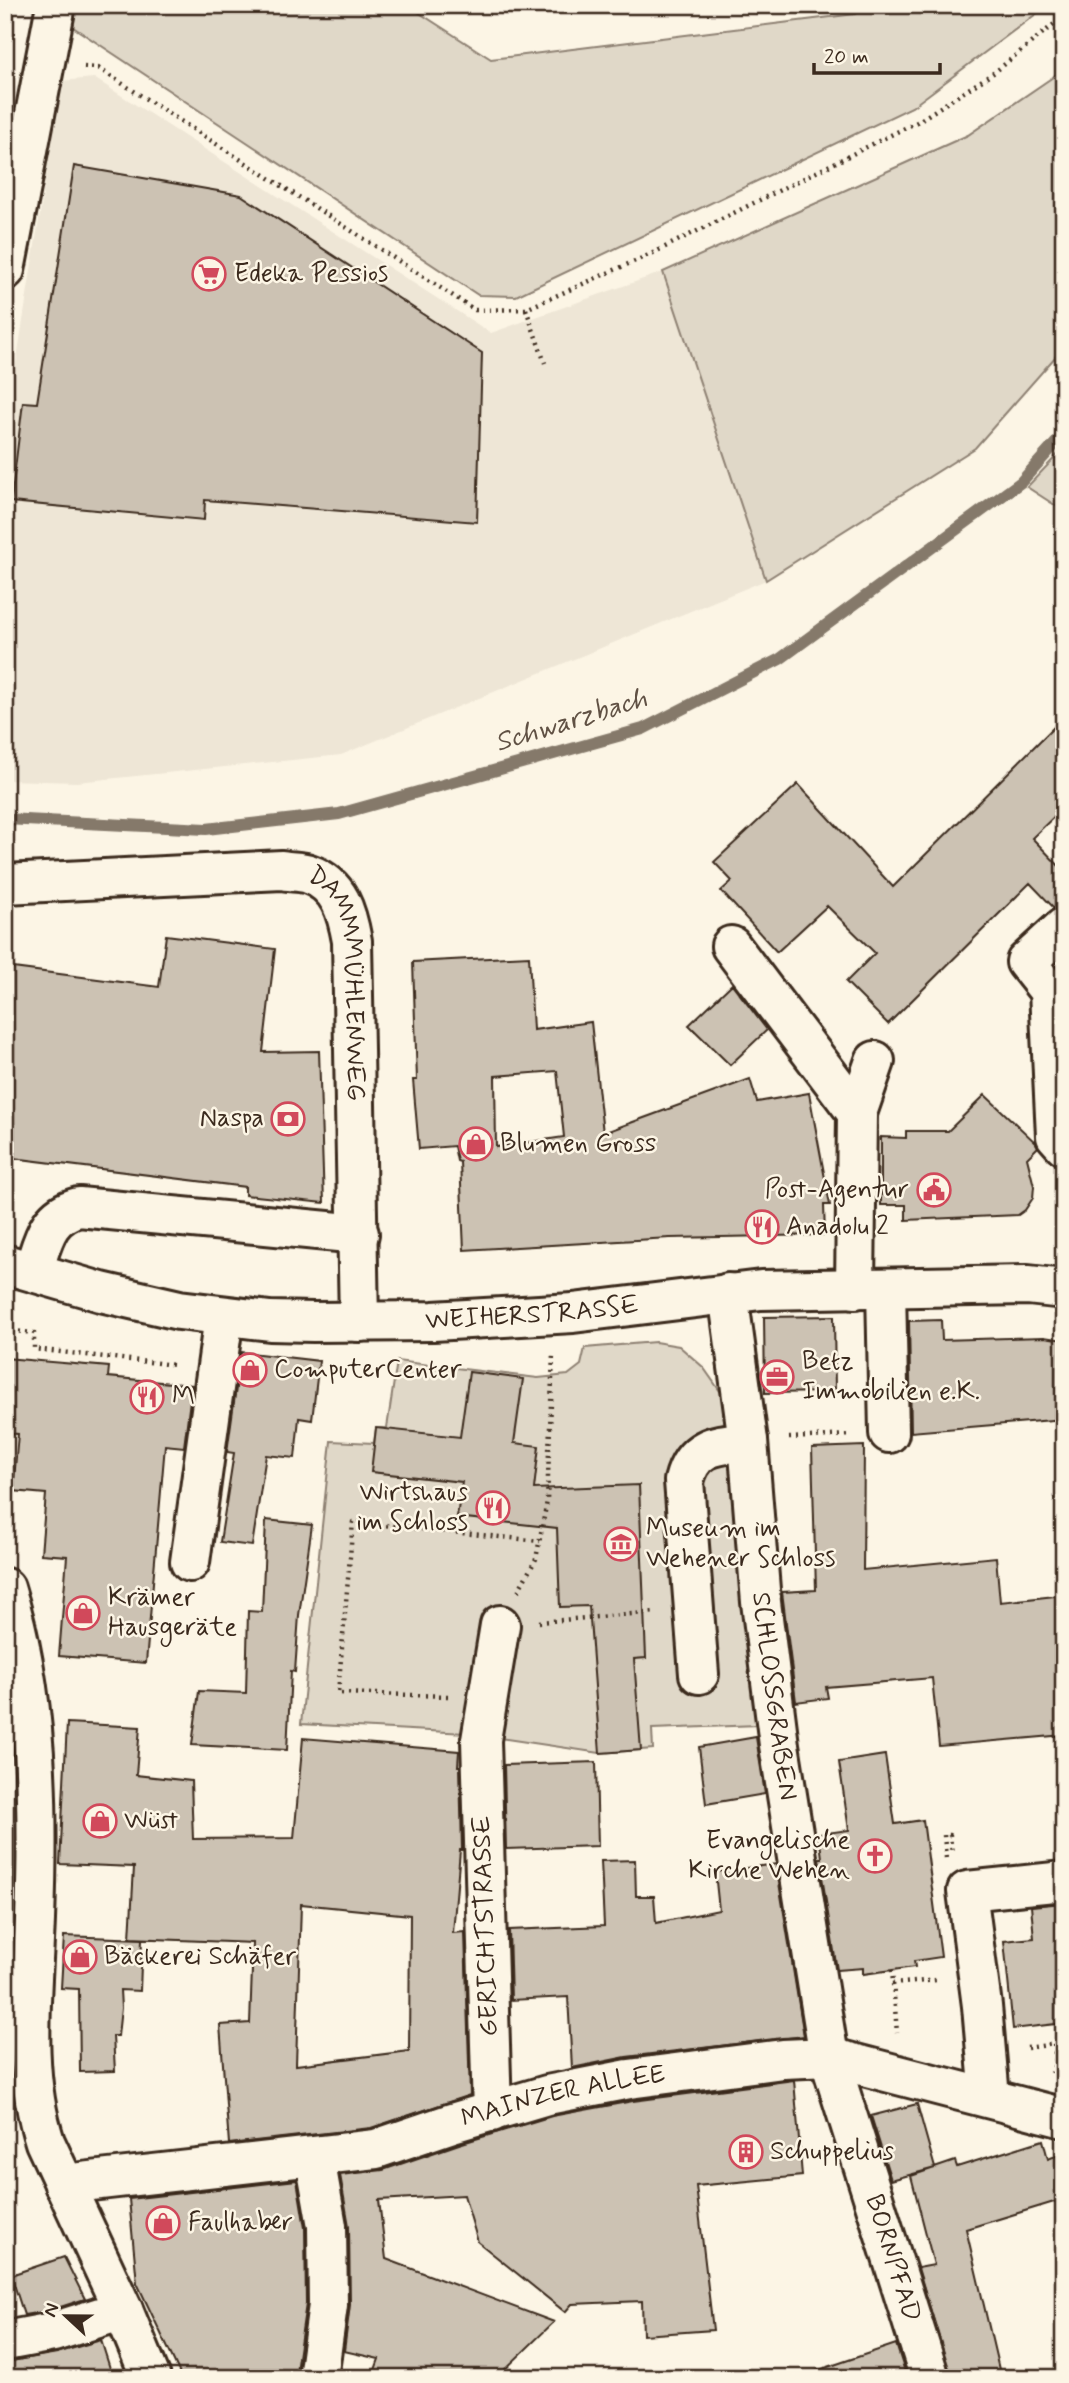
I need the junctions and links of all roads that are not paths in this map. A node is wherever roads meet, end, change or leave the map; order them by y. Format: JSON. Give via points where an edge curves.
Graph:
{"nodes":[{"id":1,"x":56,"y":5,"type":"edge"},
{"id":2,"x":5,"y":270,"type":"edge"},
{"id":3,"x":5,"y":884,"type":"edge"},
{"id":4,"x":1064,"y":927,"type":"edge"},
{"id":5,"x":731,"y":946,"type":"dead end"},
{"id":6,"x":875,"y":1061,"type":"dead end"},
{"id":7,"x":857,"y":1113,"type":"junction"},
{"id":8,"x":1064,"y":1145,"type":"edge"},
{"id":9,"x":359,"y":1234,"type":"junction"},
{"id":10,"x":19,"y":1268,"type":"edge"},
{"id":11,"x":870,"y":1288,"type":"junction"},
{"id":12,"x":1064,"y":1289,"type":"edge"},
{"id":13,"x":728,"y":1293,"type":"junction"},
{"id":14,"x":223,"y":1316,"type":"junction"},
{"id":15,"x":359,"y":1322,"type":"junction"},
{"id":16,"x":890,"y":1433,"type":"dead end"},
{"id":17,"x":748,"y":1441,"type":"junction"},
{"id":18,"x":190,"y":1562,"type":"dead end"},
{"id":19,"x":5,"y":1588,"type":"edge"},
{"id":20,"x":500,"y":1625,"type":"road end"},
{"id":21,"x":12,"y":1640,"type":"edge"},
{"id":22,"x":699,"y":1674,"type":"dead end"},
{"id":23,"x":1064,"y":1881,"type":"edge"},
{"id":24,"x":829,"y":2057,"type":"junction"},
{"id":25,"x":19,"y":2087,"type":"edge"},
{"id":26,"x":990,"y":2098,"type":"junction"},
{"id":27,"x":492,"y":2112,"type":"junction"},
{"id":28,"x":1052,"y":2115,"type":"edge"},
{"id":29,"x":315,"y":2158,"type":"junction"},
{"id":30,"x":64,"y":2184,"type":"junction"},
{"id":31,"x":123,"y":2310,"type":"junction"},
{"id":32,"x":5,"y":2341,"type":"edge"},
{"id":33,"x":151,"y":2378,"type":"edge"},
{"id":34,"x":318,"y":2378,"type":"edge"},
{"id":35,"x":930,"y":2378,"type":"edge"}],
"edges":[{"from":1,"to":2,"type":"street"},
{"from":3,"to":9,"type":"street","name":"DAMMMÜHLENWEG","via":[[282,870],[309,874],[331,887],[347,910],[352,941]]},
{"from":4,"to":8,"type":"street","via":[[1026,962],[1049,991],[1056,1136]]},
{"from":5,"to":7,"type":"street"},
{"from":6,"to":7,"type":"street"},
{"from":7,"to":11,"type":"street"},
{"from":9,"to":10,"type":"street","via":[[79,1207],[57,1215]]},
{"from":9,"to":15,"type":"street","name":"DAMMMÜHLENWEG"},
{"from":10,"to":14,"type":"street","name":"WEIHERSTRASSE","via":[[139,1302]]},
{"from":11,"to":12,"type":"street","name":"WEIHERSTRASSE","via":[[1028,1285]]},
{"from":11,"to":13,"type":"street","name":"WEIHERSTRASSE"},
{"from":11,"to":16,"type":"street"},
{"from":13,"to":15,"type":"street","name":"WEIHERSTRASSE","via":[[555,1314]]},
{"from":13,"to":17,"type":"street","name":"SCHLOSSGRABEN"},
{"from":14,"to":15,"type":"street","name":"WEIHERSTRASSE"},
{"from":14,"to":18,"type":"street"},
{"from":17,"to":22,"type":"street","via":[[699,1452],[684,1481]]},
{"from":17,"to":24,"type":"street","name":"SCHLOSSGRABEN","via":[[779,1745]]},
{"from":19,"to":21,"type":"street"},
{"from":20,"to":27,"type":"street","name":"GERICHTSTRASSE","via":[[481,1740]]},
{"from":21,"to":25,"type":"street","via":[[28,1697],[35,1774],[30,2042]]},
{"from":23,"to":26,"type":"street","via":[[967,1891]]},
{"from":24,"to":26,"type":"street","name":"MAINZER ALLEE"},
{"from":24,"to":27,"type":"street","name":"MAINZER ALLEE","via":[[629,2079],[547,2095]]},
{"from":24,"to":35,"type":"street","name":"BORNPFAD"},
{"from":25,"to":30,"type":"street","via":[[36,2113]]},
{"from":26,"to":28,"type":"street","name":"MAINZER ALLEE"},
{"from":27,"to":29,"type":"street","name":"MAINZER ALLEE","via":[[376,2149]]},
{"from":29,"to":30,"type":"street","name":"MAINZER ALLEE"},
{"from":29,"to":34,"type":"street","via":[[327,2226],[328,2305]]},
{"from":30,"to":31,"type":"street"},
{"from":31,"to":32,"type":"street"},
{"from":31,"to":33,"type":"street"}]}
